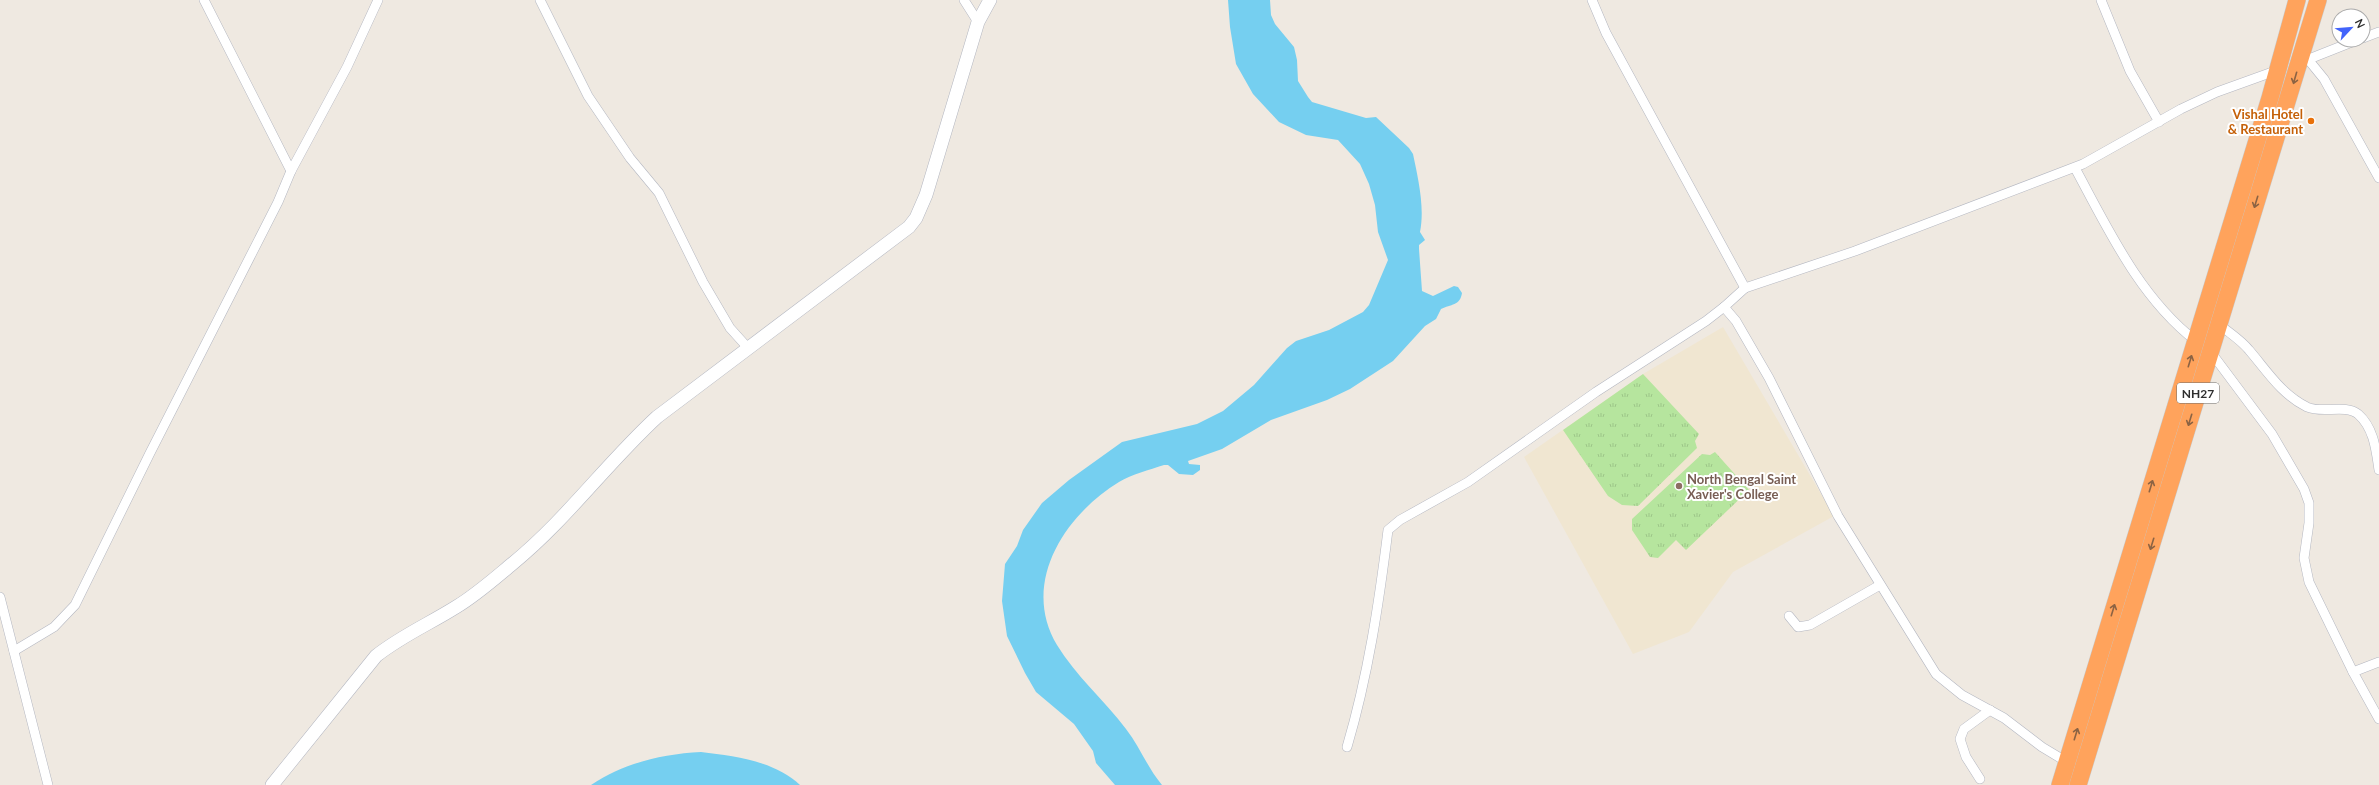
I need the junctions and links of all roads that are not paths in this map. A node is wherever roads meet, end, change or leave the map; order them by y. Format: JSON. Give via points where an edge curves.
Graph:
{"nodes":[{"id":1,"x":204,"y":0,"type":"edge"},
{"id":2,"x":378,"y":0,"type":"edge"},
{"id":3,"x":540,"y":0,"type":"edge"},
{"id":4,"x":964,"y":0,"type":"edge"},
{"id":5,"x":990,"y":0,"type":"edge"},
{"id":6,"x":1592,"y":0,"type":"edge"},
{"id":7,"x":2101,"y":0,"type":"edge"},
{"id":8,"x":2297,"y":0,"type":"edge"},
{"id":9,"x":2318,"y":0,"type":"edge"},
{"id":10,"x":978,"y":22,"type":"junction"},
{"id":11,"x":2331,"y":48,"type":"edge"},
{"id":12,"x":2306,"y":55,"type":"junction"},
{"id":13,"x":2278,"y":70,"type":"junction"},
{"id":14,"x":2159,"y":122,"type":"junction"},
{"id":15,"x":2074,"y":168,"type":"junction"},
{"id":16,"x":291,"y":171,"type":"junction"},
{"id":17,"x":2379,"y":178,"type":"edge"},
{"id":18,"x":1745,"y":288,"type":"junction"},
{"id":19,"x":1724,"y":307,"type":"junction"},
{"id":20,"x":2219,"y":324,"type":"junction"},
{"id":21,"x":2196,"y":341,"type":"junction"},
{"id":22,"x":748,"y":348,"type":"junction"},
{"id":23,"x":2210,"y":352,"type":"junction"},
{"id":24,"x":2379,"y":470,"type":"edge"},
{"id":25,"x":1880,"y":585,"type":"junction"},
{"id":26,"x":0,"y":597,"type":"edge"},
{"id":27,"x":1789,"y":616,"type":"dead end"},
{"id":28,"x":3,"y":619,"type":"edge"},
{"id":29,"x":14,"y":651,"type":"junction"},
{"id":30,"x":2379,"y":662,"type":"edge"},
{"id":31,"x":2353,"y":672,"type":"junction"},
{"id":32,"x":1990,"y":710,"type":"junction"},
{"id":33,"x":2379,"y":720,"type":"edge"},
{"id":34,"x":1346,"y":747,"type":"dead end"},
{"id":35,"x":2067,"y":762,"type":"junction"},
{"id":36,"x":1980,"y":779,"type":"dead end"},
{"id":37,"x":48,"y":785,"type":"edge"},
{"id":38,"x":272,"y":785,"type":"edge"},
{"id":39,"x":2060,"y":785,"type":"edge"},
{"id":40,"x":2078,"y":785,"type":"edge"}],
"edges":[{"from":1,"to":16,"type":"street"},
{"from":2,"to":16,"type":"street","via":[[347,67]]},
{"from":3,"to":22,"type":"street","via":[[588,96],[630,158],[659,193],[703,282],[730,328]]},
{"from":4,"to":10,"type":"street"},
{"from":5,"to":10,"type":"street"},
{"from":6,"to":18,"type":"street","via":[[1606,33]]},
{"from":7,"to":14,"type":"street","via":[[2118,44]]},
{"from":8,"to":13,"type":"highway","number":"NH27"},
{"from":9,"to":12,"type":"highway","number":"NH27"},
{"from":10,"to":22,"type":"street","via":[[926,195],[916,218],[879,251]]},
{"from":11,"to":12,"type":"street"},
{"from":12,"to":17,"type":"street","via":[[2324,78]]},
{"from":12,"to":20,"type":"highway","number":"NH27","one_way":true},
{"from":13,"to":14,"type":"street","via":[[2217,92]]},
{"from":13,"to":21,"type":"highway","number":"NH27"},
{"from":14,"to":15,"type":"street"},
{"from":15,"to":18,"type":"street","via":[[1863,248]]},
{"from":15,"to":21,"type":"street","via":[[2112,238],[2161,309],[2177,327]]},
{"from":16,"to":29,"type":"street","via":[[278,202],[75,605],[54,627]]},
{"from":18,"to":19,"type":"street"},
{"from":19,"to":25,"type":"street","via":[[1736,321],[1769,378],[1838,516]]},
{"from":19,"to":34,"type":"street","via":[[1596,392],[1468,482],[1400,520],[1388,530],[1377,618],[1358,707]]},
{"from":20,"to":23,"type":"highway","number":"NH27"},
{"from":20,"to":24,"type":"street","via":[[2239,339],[2280,389],[2308,407],[2322,411],[2351,411],[2357,414],[2372,434]]},
{"from":35,"to":21,"type":"highway","number":"NH27","one_way":true},
{"from":22,"to":38,"type":"street","via":[[691,390],[638,435],[568,512],[512,564],[458,606],[376,656]]},
{"from":23,"to":31,"type":"street","via":[[2272,434],[2304,489],[2309,503],[2304,558],[2309,582]]},
{"from":23,"to":40,"type":"highway","number":"NH27","one_way":true},
{"from":25,"to":27,"type":"street","via":[[1810,625],[1798,627]]},
{"from":25,"to":32,"type":"street","via":[[1936,674],[1962,695]]},
{"from":26,"to":28,"type":"street"},
{"from":28,"to":29,"type":"street"},
{"from":29,"to":37,"type":"street"},
{"from":30,"to":31,"type":"street"},
{"from":31,"to":33,"type":"street"},
{"from":32,"to":35,"type":"street"},
{"from":32,"to":36,"type":"street","via":[[1964,729],[1960,739]]},
{"from":35,"to":39,"type":"highway","number":"NH27"}]}
